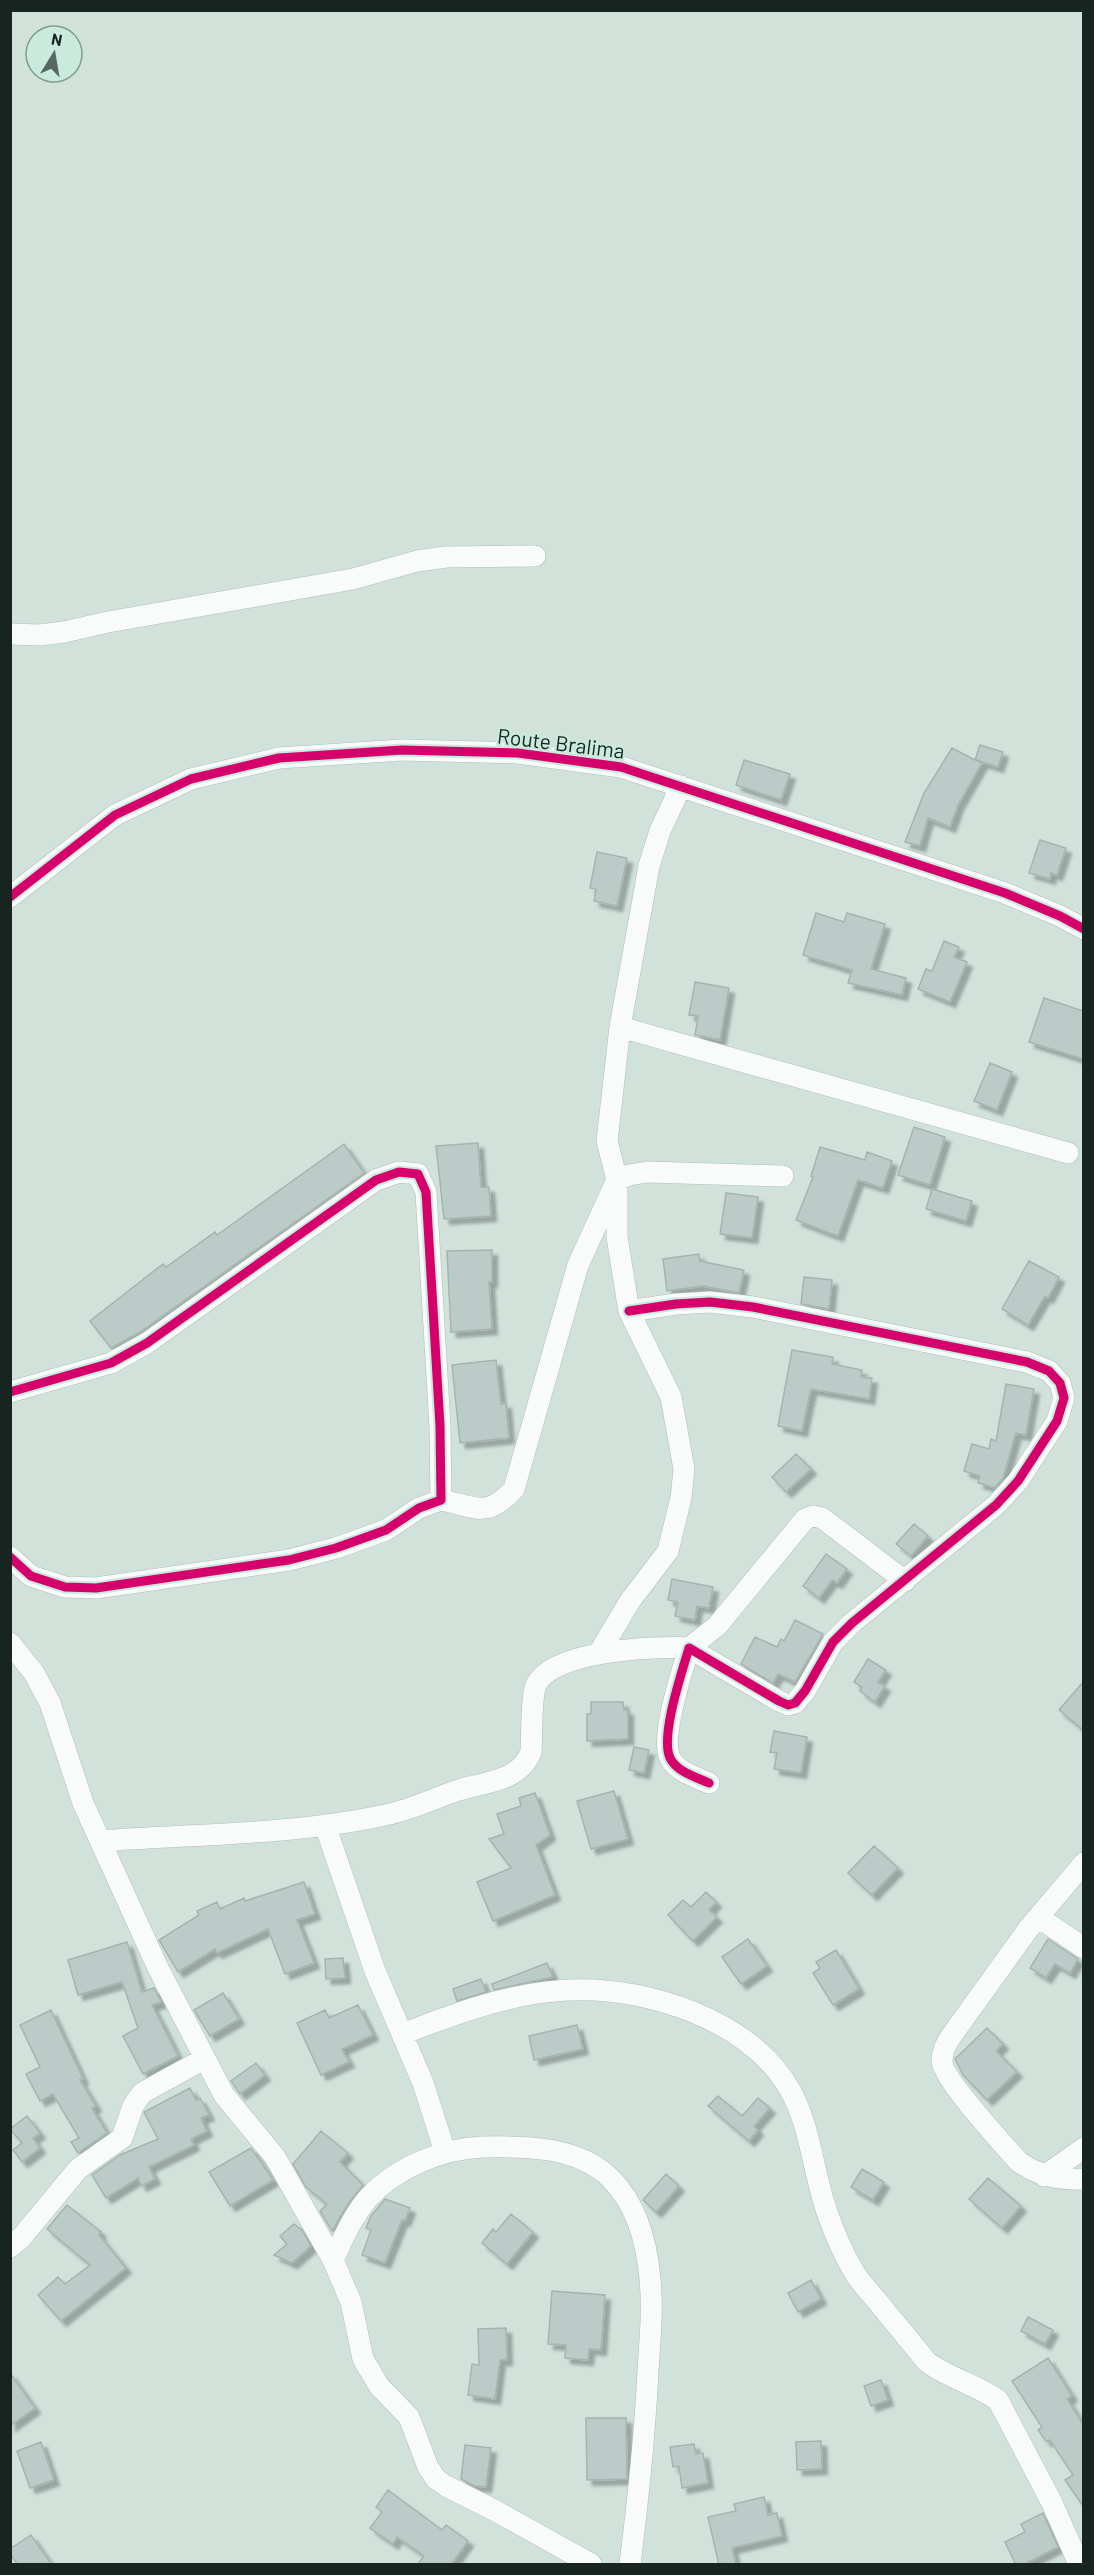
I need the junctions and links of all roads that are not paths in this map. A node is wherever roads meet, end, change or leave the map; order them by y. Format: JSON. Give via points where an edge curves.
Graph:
{"nodes":[{"id":1,"x":535,"y":556,"type":"dead end"},
{"id":2,"x":10,"y":634,"type":"edge"},
{"id":3,"x":681,"y":786,"type":"junction"},
{"id":4,"x":10,"y":897,"type":"edge"},
{"id":5,"x":1083,"y":929,"type":"edge"},
{"id":6,"x":620,"y":1027,"type":"junction"},
{"id":7,"x":1068,"y":1153,"type":"dead end"},
{"id":8,"x":783,"y":1176,"type":"dead end"},
{"id":9,"x":617,"y":1180,"type":"junction"},
{"id":10,"x":629,"y":1311,"type":"junction"},
{"id":11,"x":10,"y":1392,"type":"edge"},
{"id":12,"x":441,"y":1500,"type":"junction"},
{"id":13,"x":10,"y":1557,"type":"edge"},
{"id":14,"x":905,"y":1581,"type":"junction"},
{"id":15,"x":10,"y":1643,"type":"edge"},
{"id":16,"x":689,"y":1648,"type":"junction"},
{"id":17,"x":599,"y":1653,"type":"junction"},
{"id":18,"x":709,"y":1783,"type":"dead end"},
{"id":19,"x":325,"y":1825,"type":"junction"},
{"id":20,"x":100,"y":1841,"type":"junction"},
{"id":21,"x":1083,"y":1863,"type":"edge"},
{"id":22,"x":1038,"y":1917,"type":"junction"},
{"id":23,"x":1083,"y":1948,"type":"edge"},
{"id":24,"x":404,"y":2034,"type":"junction"},
{"id":25,"x":204,"y":2059,"type":"junction"},
{"id":26,"x":1083,"y":2148,"type":"edge"},
{"id":27,"x":445,"y":2152,"type":"junction"},
{"id":28,"x":1044,"y":2176,"type":"junction"},
{"id":29,"x":1083,"y":2179,"type":"edge"},
{"id":30,"x":10,"y":2247,"type":"edge"},
{"id":31,"x":333,"y":2260,"type":"junction"},
{"id":32,"x":1076,"y":2537,"type":"edge"},
{"id":33,"x":591,"y":2565,"type":"edge"},
{"id":34,"x":630,"y":2565,"type":"edge"},
{"id":35,"x":1079,"y":2565,"type":"edge"}],
"edges":[{"from":1,"to":2,"type":"street","via":[[446,557],[353,579],[64,632]]},
{"from":3,"to":4,"type":"street","name":"Route Bralima","via":[[621,767],[518,753],[402,750],[279,758],[191,779],[115,815]]},
{"from":3,"to":5,"type":"street","name":"Route Bralima","via":[[1005,893]]},
{"from":3,"to":6,"type":"street","via":[[648,866]]},
{"from":6,"to":7,"type":"street"},
{"from":6,"to":9,"type":"street","via":[[607,1141]]},
{"from":8,"to":9,"type":"street","via":[[647,1172]]},
{"from":9,"to":10,"type":"street","via":[[617,1237]]},
{"from":9,"to":12,"type":"street","via":[[578,1265],[514,1489],[489,1509]]},
{"from":10,"to":14,"type":"street","via":[[710,1302],[753,1307],[1027,1362],[1049,1371],[1060,1383],[1064,1398],[1061,1410],[1018,1481],[996,1505]]},
{"from":10,"to":17,"type":"street","via":[[671,1397],[684,1469],[668,1551],[630,1601]]},
{"from":11,"to":12,"type":"street","via":[[120,1359],[147,1344],[376,1180],[399,1172],[418,1174],[426,1192]]},
{"from":12,"to":13,"type":"street","via":[[419,1508],[386,1530],[289,1560],[96,1588],[65,1587],[31,1576]]},
{"from":14,"to":16,"type":"street","via":[[833,1642],[795,1703],[788,1705]]},
{"from":14,"to":16,"type":"street","via":[[822,1518],[813,1516],[805,1519],[717,1626]]},
{"from":15,"to":20,"type":"street","via":[[34,1673],[50,1703],[83,1803]]},
{"from":16,"to":17,"type":"street"},
{"from":16,"to":18,"type":"street","via":[[670,1718],[667,1747],[670,1759],[681,1770]]},
{"from":17,"to":19,"type":"street","via":[[560,1665],[540,1680],[535,1687],[531,1752],[527,1762],[511,1775],[388,1815]]},
{"from":19,"to":20,"type":"street"},
{"from":19,"to":24,"type":"street","via":[[388,2006]]},
{"from":20,"to":25,"type":"street"},
{"from":21,"to":22,"type":"street"},
{"from":22,"to":23,"type":"street"},
{"from":22,"to":28,"type":"street","via":[[951,2035],[941,2063],[1018,2161],[1031,2172]]},
{"from":24,"to":27,"type":"street"},
{"from":24,"to":32,"type":"street","via":[[481,2005],[583,1988],[662,2000],[740,2035],[791,2091],[808,2137],[826,2208],[854,2273],[927,2362],[998,2400]]},
{"from":25,"to":30,"type":"street","via":[[142,2093],[122,2138],[78,2169]]},
{"from":25,"to":31,"type":"street","via":[[224,2095],[275,2157]]},
{"from":26,"to":28,"type":"street"},
{"from":27,"to":31,"type":"street","via":[[380,2186],[354,2217]]},
{"from":27,"to":34,"type":"street","via":[[519,2147],[574,2156],[611,2179],[637,2218],[650,2279],[651,2323]]},
{"from":28,"to":29,"type":"street"},
{"from":31,"to":33,"type":"street","via":[[351,2302],[363,2359],[379,2386],[409,2417],[436,2479]]},
{"from":32,"to":35,"type":"street"}]}
